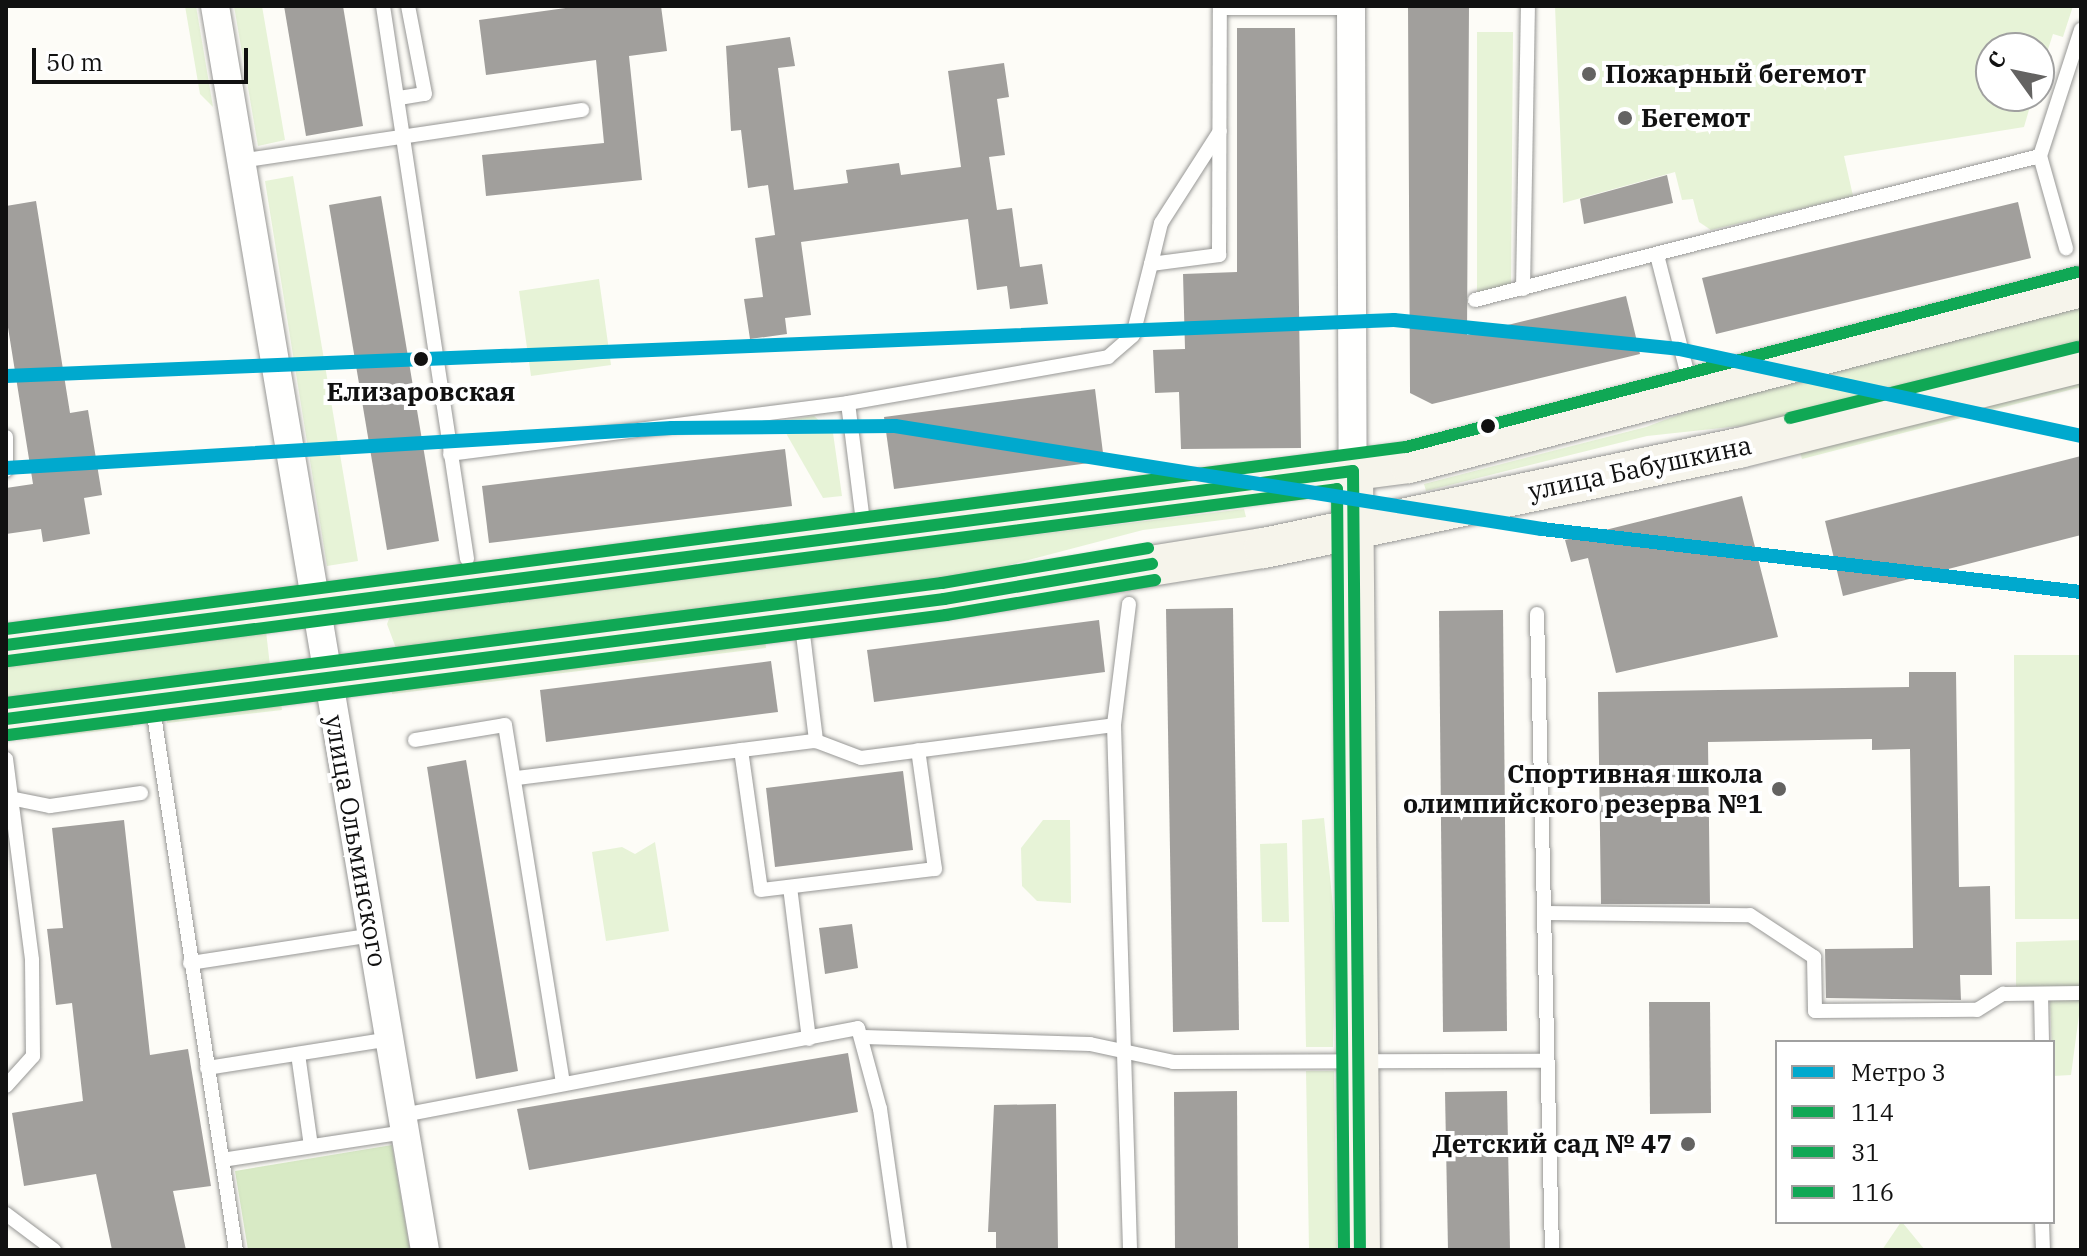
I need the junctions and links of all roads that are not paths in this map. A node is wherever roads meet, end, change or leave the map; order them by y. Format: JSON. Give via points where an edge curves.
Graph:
{"nodes":[{"id":1,"x":215,"y":6,"type":"edge"},
{"id":2,"x":383,"y":6,"type":"edge"},
{"id":3,"x":408,"y":6,"type":"edge"},
{"id":4,"x":1528,"y":6,"type":"edge"},
{"id":5,"x":1351,"y":7,"type":"edge"},
{"id":6,"x":2081,"y":30,"type":"edge"},
{"id":7,"x":399,"y":98,"type":"junction"},
{"id":8,"x":582,"y":110,"type":"dead end"},
{"id":9,"x":1220,"y":131,"type":"junction"},
{"id":10,"x":405,"y":135,"type":"junction"},
{"id":11,"x":2040,"y":156,"type":"junction"},
{"id":12,"x":240,"y":161,"type":"junction"},
{"id":13,"x":2066,"y":248,"type":"dead end"},
{"id":14,"x":1657,"y":255,"type":"junction"},
{"id":15,"x":1151,"y":264,"type":"junction"},
{"id":16,"x":2081,"y":287,"type":"edge"},
{"id":17,"x":1523,"y":289,"type":"junction"},
{"id":18,"x":1475,"y":300,"type":"dead end"},
{"id":19,"x":2081,"y":363,"type":"edge"},
{"id":20,"x":1691,"y":387,"type":"junction"},
{"id":21,"x":848,"y":403,"type":"junction"},
{"id":22,"x":6,"y":437,"type":"edge"},
{"id":23,"x":450,"y":454,"type":"junction"},
{"id":24,"x":6,"y":470,"type":"edge"},
{"id":25,"x":1353,"y":471,"type":"junction"},
{"id":26,"x":1353,"y":531,"type":"junction"},
{"id":27,"x":864,"y":534,"type":"junction"},
{"id":28,"x":467,"y":559,"type":"dead end"},
{"id":29,"x":1129,"y":604,"type":"dead end"},
{"id":30,"x":314,"y":607,"type":"junction"},
{"id":31,"x":1537,"y":614,"type":"dead end"},
{"id":32,"x":800,"y":617,"type":"junction"},
{"id":33,"x":6,"y":645,"type":"edge"},
{"id":34,"x":328,"y":679,"type":"junction"},
{"id":35,"x":152,"y":701,"type":"junction"},
{"id":36,"x":6,"y":719,"type":"edge"},
{"id":37,"x":1114,"y":725,"type":"junction"},
{"id":38,"x":415,"y":740,"type":"dead end"},
{"id":39,"x":816,"y":741,"type":"junction"},
{"id":40,"x":741,"y":750,"type":"junction"},
{"id":41,"x":918,"y":750,"type":"junction"},
{"id":42,"x":6,"y":759,"type":"edge"},
{"id":43,"x":517,"y":778,"type":"junction"},
{"id":44,"x":141,"y":793,"type":"dead end"},
{"id":45,"x":8,"y":802,"type":"edge"},
{"id":46,"x":790,"y":887,"type":"junction"},
{"id":47,"x":1545,"y":913,"type":"junction"},
{"id":48,"x":372,"y":935,"type":"junction"},
{"id":49,"x":190,"y":963,"type":"junction"},
{"id":50,"x":2081,"y":993,"type":"edge"},
{"id":51,"x":2041,"y":994,"type":"junction"},
{"id":52,"x":864,"y":1037,"type":"junction"},
{"id":53,"x":390,"y":1039,"type":"junction"},
{"id":54,"x":809,"y":1039,"type":"junction"},
{"id":55,"x":2042,"y":1040,"type":"edge"},
{"id":56,"x":1128,"y":1052,"type":"junction"},
{"id":57,"x":298,"y":1054,"type":"junction"},
{"id":58,"x":1546,"y":1061,"type":"junction"},
{"id":59,"x":1358,"y":1063,"type":"junction"},
{"id":60,"x":207,"y":1068,"type":"junction"},
{"id":61,"x":563,"y":1082,"type":"junction"},
{"id":62,"x":6,"y":1086,"type":"edge"},
{"id":63,"x":404,"y":1123,"type":"junction"},
{"id":64,"x":311,"y":1146,"type":"junction"},
{"id":65,"x":222,"y":1160,"type":"junction"},
{"id":66,"x":6,"y":1214,"type":"edge"},
{"id":67,"x":2042,"y":1224,"type":"edge"},
{"id":68,"x":54,"y":1250,"type":"edge"},
{"id":69,"x":236,"y":1250,"type":"edge"},
{"id":70,"x":425,"y":1250,"type":"edge"},
{"id":71,"x":900,"y":1250,"type":"edge"},
{"id":72,"x":1130,"y":1250,"type":"edge"},
{"id":73,"x":1360,"y":1250,"type":"edge"},
{"id":74,"x":1552,"y":1250,"type":"edge"},
{"id":75,"x":2043,"y":1250,"type":"edge"}],
"edges":[{"from":1,"to":12,"type":"street","name":"улица Ольминского"},
{"from":2,"to":7,"type":"lane"},
{"from":3,"to":7,"type":"lane","via":[[425,94]]},
{"from":4,"to":17,"type":"lane"},
{"from":5,"to":9,"type":"lane","via":[[1220,8]]},
{"from":5,"to":25,"type":"street"},
{"from":6,"to":11,"type":"lane"},
{"from":7,"to":10,"type":"lane"},
{"from":8,"to":10,"type":"lane"},
{"from":9,"to":15,"type":"lane","via":[[1161,223]]},
{"from":9,"to":15,"type":"lane","via":[[1219,255]]},
{"from":10,"to":12,"type":"lane"},
{"from":10,"to":23,"type":"lane"},
{"from":11,"to":13,"type":"lane"},
{"from":11,"to":14,"type":"lane"},
{"from":12,"to":30,"type":"street","name":"улица Ольминского"},
{"from":14,"to":17,"type":"lane"},
{"from":14,"to":20,"type":"lane"},
{"from":15,"to":21,"type":"lane","via":[[1133,335],[1108,357]]},
{"from":16,"to":20,"type":"street"},
{"from":17,"to":18,"type":"lane"},
{"from":19,"to":26,"type":"street","name":"улица Бабушкина","via":[[1739,448]]},
{"from":20,"to":25,"type":"street","via":[[1409,463]]},
{"from":21,"to":23,"type":"lane"},
{"from":21,"to":27,"type":"lane"},
{"from":22,"to":24,"type":"lane"},
{"from":23,"to":28,"type":"lane"},
{"from":25,"to":26,"type":"street"},
{"from":25,"to":27,"type":"street"},
{"from":26,"to":32,"type":"street","name":"улица Бабушкина"},
{"from":26,"to":59,"type":"street"},
{"from":27,"to":30,"type":"street"},
{"from":29,"to":37,"type":"lane"},
{"from":30,"to":33,"type":"street"},
{"from":30,"to":34,"type":"street","name":"улица Ольминского"},
{"from":31,"to":47,"type":"lane"},
{"from":32,"to":34,"type":"street","name":"улица Бабушкина"},
{"from":32,"to":39,"type":"lane"},
{"from":34,"to":35,"type":"street","name":"улица Бабушкина"},
{"from":34,"to":48,"type":"street","name":"улица Ольминского"},
{"from":35,"to":36,"type":"street","name":"улица Бабушкина"},
{"from":35,"to":49,"type":"lane"},
{"from":37,"to":41,"type":"lane"},
{"from":37,"to":56,"type":"lane"},
{"from":38,"to":43,"type":"lane","via":[[505,725]]},
{"from":39,"to":40,"type":"lane"},
{"from":39,"to":41,"type":"lane","via":[[861,758]]},
{"from":40,"to":43,"type":"lane"},
{"from":40,"to":46,"type":"lane","via":[[761,890]]},
{"from":41,"to":46,"type":"lane","via":[[935,869]]},
{"from":42,"to":45,"type":"lane"},
{"from":43,"to":61,"type":"lane"},
{"from":44,"to":45,"type":"lane","via":[[50,806]]},
{"from":45,"to":62,"type":"lane","via":[[32,960],[33,1056]]},
{"from":46,"to":54,"type":"lane"},
{"from":47,"to":51,"type":"lane","via":[[1750,915],[1814,957],[1815,1011],[1977,1010],[2003,994]]},
{"from":47,"to":58,"type":"lane"},
{"from":48,"to":49,"type":"lane"},
{"from":48,"to":53,"type":"street","name":"улица Ольминского"},
{"from":49,"to":60,"type":"lane"},
{"from":50,"to":51,"type":"lane"},
{"from":51,"to":55,"type":"lane"},
{"from":52,"to":54,"type":"lane","via":[[858,1028]]},
{"from":52,"to":56,"type":"lane","via":[[1090,1044]]},
{"from":52,"to":71,"type":"lane"},
{"from":53,"to":57,"type":"lane"},
{"from":53,"to":63,"type":"street","name":"улица Ольминского"},
{"from":54,"to":61,"type":"lane"},
{"from":56,"to":59,"type":"lane","via":[[1173,1062]]},
{"from":56,"to":72,"type":"lane"},
{"from":57,"to":60,"type":"lane"},
{"from":57,"to":64,"type":"lane"},
{"from":58,"to":59,"type":"lane"},
{"from":58,"to":74,"type":"lane"},
{"from":59,"to":73,"type":"street"},
{"from":60,"to":65,"type":"lane"},
{"from":61,"to":63,"type":"lane"},
{"from":63,"to":64,"type":"lane"},
{"from":63,"to":70,"type":"street","name":"улица Ольминского"},
{"from":64,"to":65,"type":"lane"},
{"from":65,"to":69,"type":"lane"},
{"from":66,"to":68,"type":"lane"},
{"from":67,"to":75,"type":"lane"}]}
